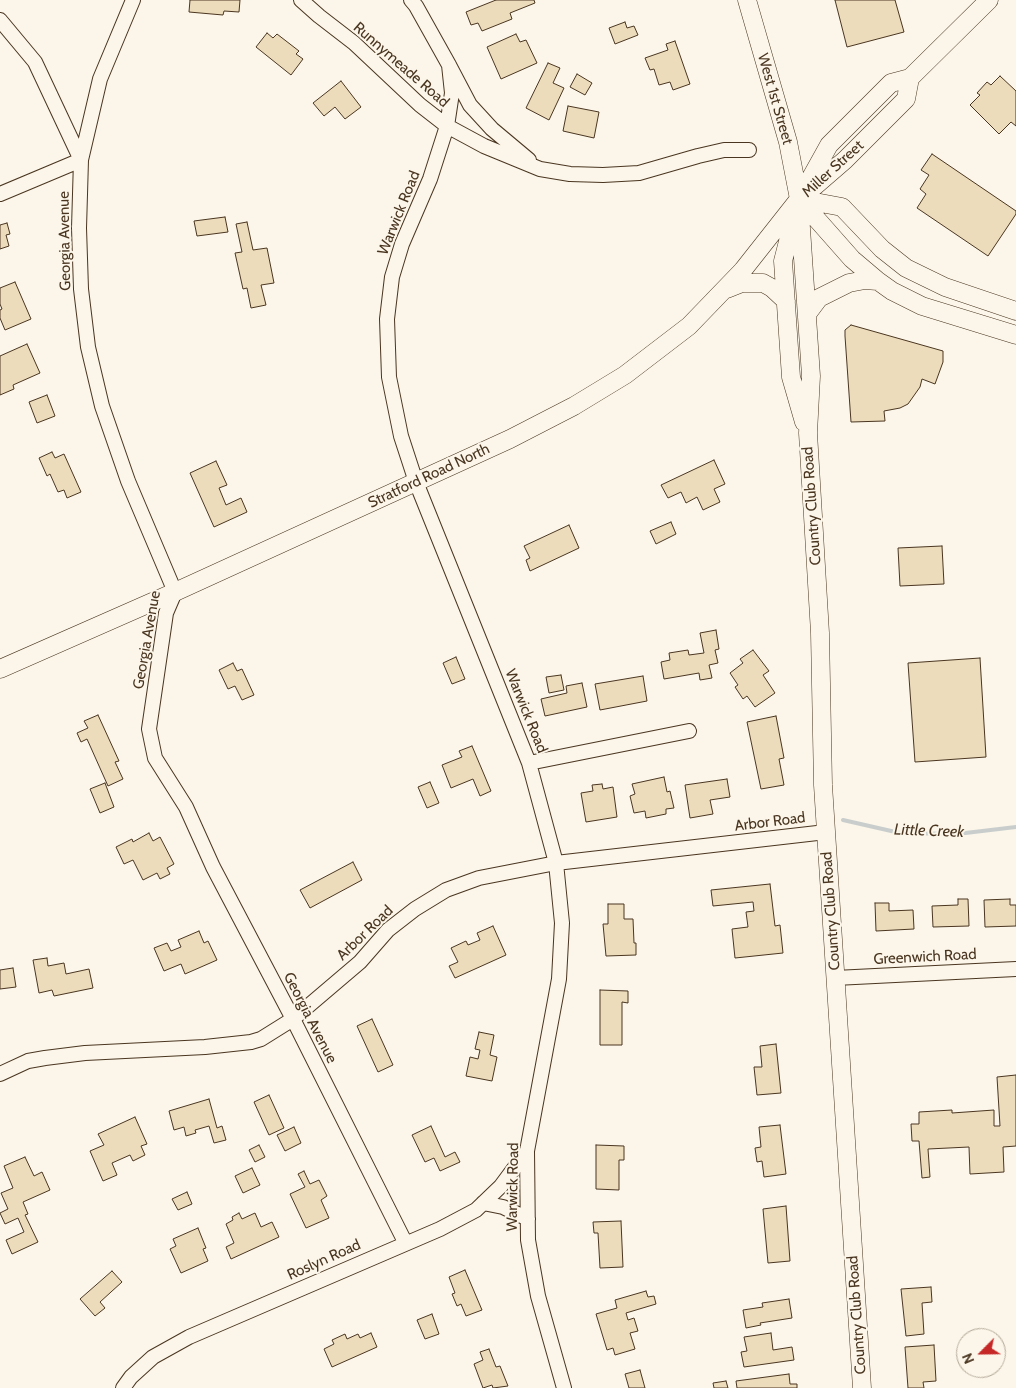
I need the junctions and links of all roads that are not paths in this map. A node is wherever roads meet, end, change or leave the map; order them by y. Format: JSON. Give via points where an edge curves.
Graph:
{"nodes":[{"id":1,"x":133,"y":0,"type":"edge"},
{"id":2,"x":301,"y":0,"type":"edge"},
{"id":3,"x":411,"y":0,"type":"edge"},
{"id":4,"x":747,"y":0,"type":"edge"},
{"id":5,"x":989,"y":0,"type":"edge"},
{"id":6,"x":0,"y":20,"type":"edge"},
{"id":7,"x":449,"y":65,"type":"junction"},
{"id":8,"x":447,"y":126,"type":"junction"},
{"id":9,"x":748,"y":150,"type":"dead end"},
{"id":10,"x":81,"y":160,"type":"junction"},
{"id":11,"x":540,"y":169,"type":"junction"},
{"id":12,"x":0,"y":194,"type":"edge"},
{"id":13,"x":799,"y":199,"type":"junction"},
{"id":14,"x":878,"y":281,"type":"junction"},
{"id":15,"x":727,"y":289,"type":"junction"},
{"id":16,"x":786,"y":301,"type":"junction"},
{"id":17,"x":1016,"y":311,"type":"edge"},
{"id":18,"x":807,"y":314,"type":"junction"},
{"id":19,"x":1016,"y":335,"type":"edge"},
{"id":20,"x":808,"y":433,"type":"junction"},
{"id":21,"x":416,"y":482,"type":"junction"},
{"id":22,"x":175,"y":592,"type":"junction"},
{"id":23,"x":0,"y":669,"type":"edge"},
{"id":24,"x":690,"y":732,"type":"dead end"},
{"id":25,"x":530,"y":763,"type":"junction"},
{"id":26,"x":826,"y":832,"type":"junction"},
{"id":27,"x":556,"y":863,"type":"junction"},
{"id":28,"x":1016,"y":969,"type":"edge"},
{"id":29,"x":835,"y":978,"type":"junction"},
{"id":30,"x":293,"y":1020,"type":"junction"},
{"id":31,"x":0,"y":1074,"type":"edge"},
{"id":32,"x":527,"y":1151,"type":"junction"},
{"id":33,"x":483,"y":1203,"type":"junction"},
{"id":34,"x":528,"y":1219,"type":"junction"},
{"id":35,"x":406,"y":1242,"type":"junction"},
{"id":36,"x":123,"y":1388,"type":"edge"},
{"id":37,"x":564,"y":1388,"type":"edge"},
{"id":38,"x":862,"y":1388,"type":"edge"}],
"edges":[{"from":1,"to":10,"type":"street","via":[[100,79]]},
{"from":2,"to":8,"type":"street","name":"Runnymeade Road"},
{"from":3,"to":7,"type":"street","name":"Runnymeade Road"},
{"from":4,"to":13,"type":"main road","name":"West 1st Street","via":[[788,142]]},
{"from":5,"to":13,"type":"main road","name":"Miller Street","via":[[910,78],[891,84],[829,145]]},
{"from":6,"to":10,"type":"street","name":"Georgia Avenue","via":[[35,62]]},
{"from":7,"to":8,"type":"street","name":"Warwick Road","via":[[452,93]]},
{"from":7,"to":11,"type":"street","name":"Runnymeade Road","via":[[470,105],[492,129]]},
{"from":8,"to":11,"type":"street","name":"Runnymeade Road","via":[[484,146]]},
{"from":8,"to":21,"type":"street","name":"Warwick Road","via":[[430,179],[402,244],[392,277],[387,319],[388,377],[401,436]]},
{"from":9,"to":11,"type":"street","name":"Runnymeade Road","via":[[724,150],[639,173],[570,174]]},
{"from":10,"to":12,"type":"street"},
{"from":10,"to":22,"type":"street","name":"Georgia Avenue","via":[[81,289],[88,347],[102,406],[128,481]]},
{"from":13,"to":14,"type":"main road","via":[[852,259]]},
{"from":13,"to":15,"type":"main road","name":"Stratford Road North"},
{"from":13,"to":16,"type":"main road","name":"Country Club Road","via":[[783,261]]},
{"from":13,"to":17,"type":"main road","via":[[842,207],[877,244],[906,268],[945,287]]},
{"from":13,"to":18,"type":"main road","name":"Country Club Road"},
{"from":14,"to":18,"type":"main road","via":[[849,283],[819,298]]},
{"from":14,"to":19,"type":"main road","via":[[922,306]]},
{"from":15,"to":16,"type":"main road","via":[[742,283],[763,284]]},
{"from":15,"to":21,"type":"main road","name":"Stratford Road North","via":[[668,344],[600,391]]},
{"from":16,"to":20,"type":"main road","name":"Country Club Road","via":[[791,377]]},
{"from":18,"to":20,"type":"main road","name":"Country Club Road","via":[[811,376]]},
{"from":20,"to":26,"type":"main road","name":"Country Club Road","via":[[820,633]]},
{"from":21,"to":22,"type":"main road","name":"Stratford Road North"},
{"from":21,"to":25,"type":"street","name":"Warwick Road"},
{"from":22,"to":23,"type":"main road","name":"Stratford Road North"},
{"from":22,"to":30,"type":"street","name":"Georgia Avenue","via":[[166,613],[148,729],[155,758],[186,807]]},
{"from":24,"to":25,"type":"street"},
{"from":25,"to":27,"type":"street","name":"Warwick Road"},
{"from":26,"to":27,"type":"street","name":"Arbor Road"},
{"from":26,"to":29,"type":"main road","name":"Country Club Road"},
{"from":27,"to":30,"type":"street","name":"Arbor Road","via":[[479,878],[446,890],[388,930],[360,962]]},
{"from":27,"to":32,"type":"street","name":"Warwick Road","via":[[562,923],[559,979]]},
{"from":28,"to":29,"type":"street","name":"Greenwich Road"},
{"from":29,"to":38,"type":"main road","name":"Country Club Road"},
{"from":30,"to":31,"type":"street","name":"Arbor Road","via":[[251,1042],[45,1058],[28,1061]]},
{"from":30,"to":35,"type":"street","name":"Georgia Avenue"},
{"from":32,"to":33,"type":"street","name":"Roslyn Road","via":[[501,1186]]},
{"from":32,"to":34,"type":"street","name":"Warwick Road"},
{"from":33,"to":34,"type":"street","via":[[503,1207]]},
{"from":33,"to":35,"type":"street","name":"Roslyn Road","via":[[440,1229]]},
{"from":34,"to":37,"type":"street","name":"Warwick Road","via":[[528,1240],[538,1296]]},
{"from":35,"to":36,"type":"street","name":"Roslyn Road","via":[[189,1337],[153,1357]]}]}
